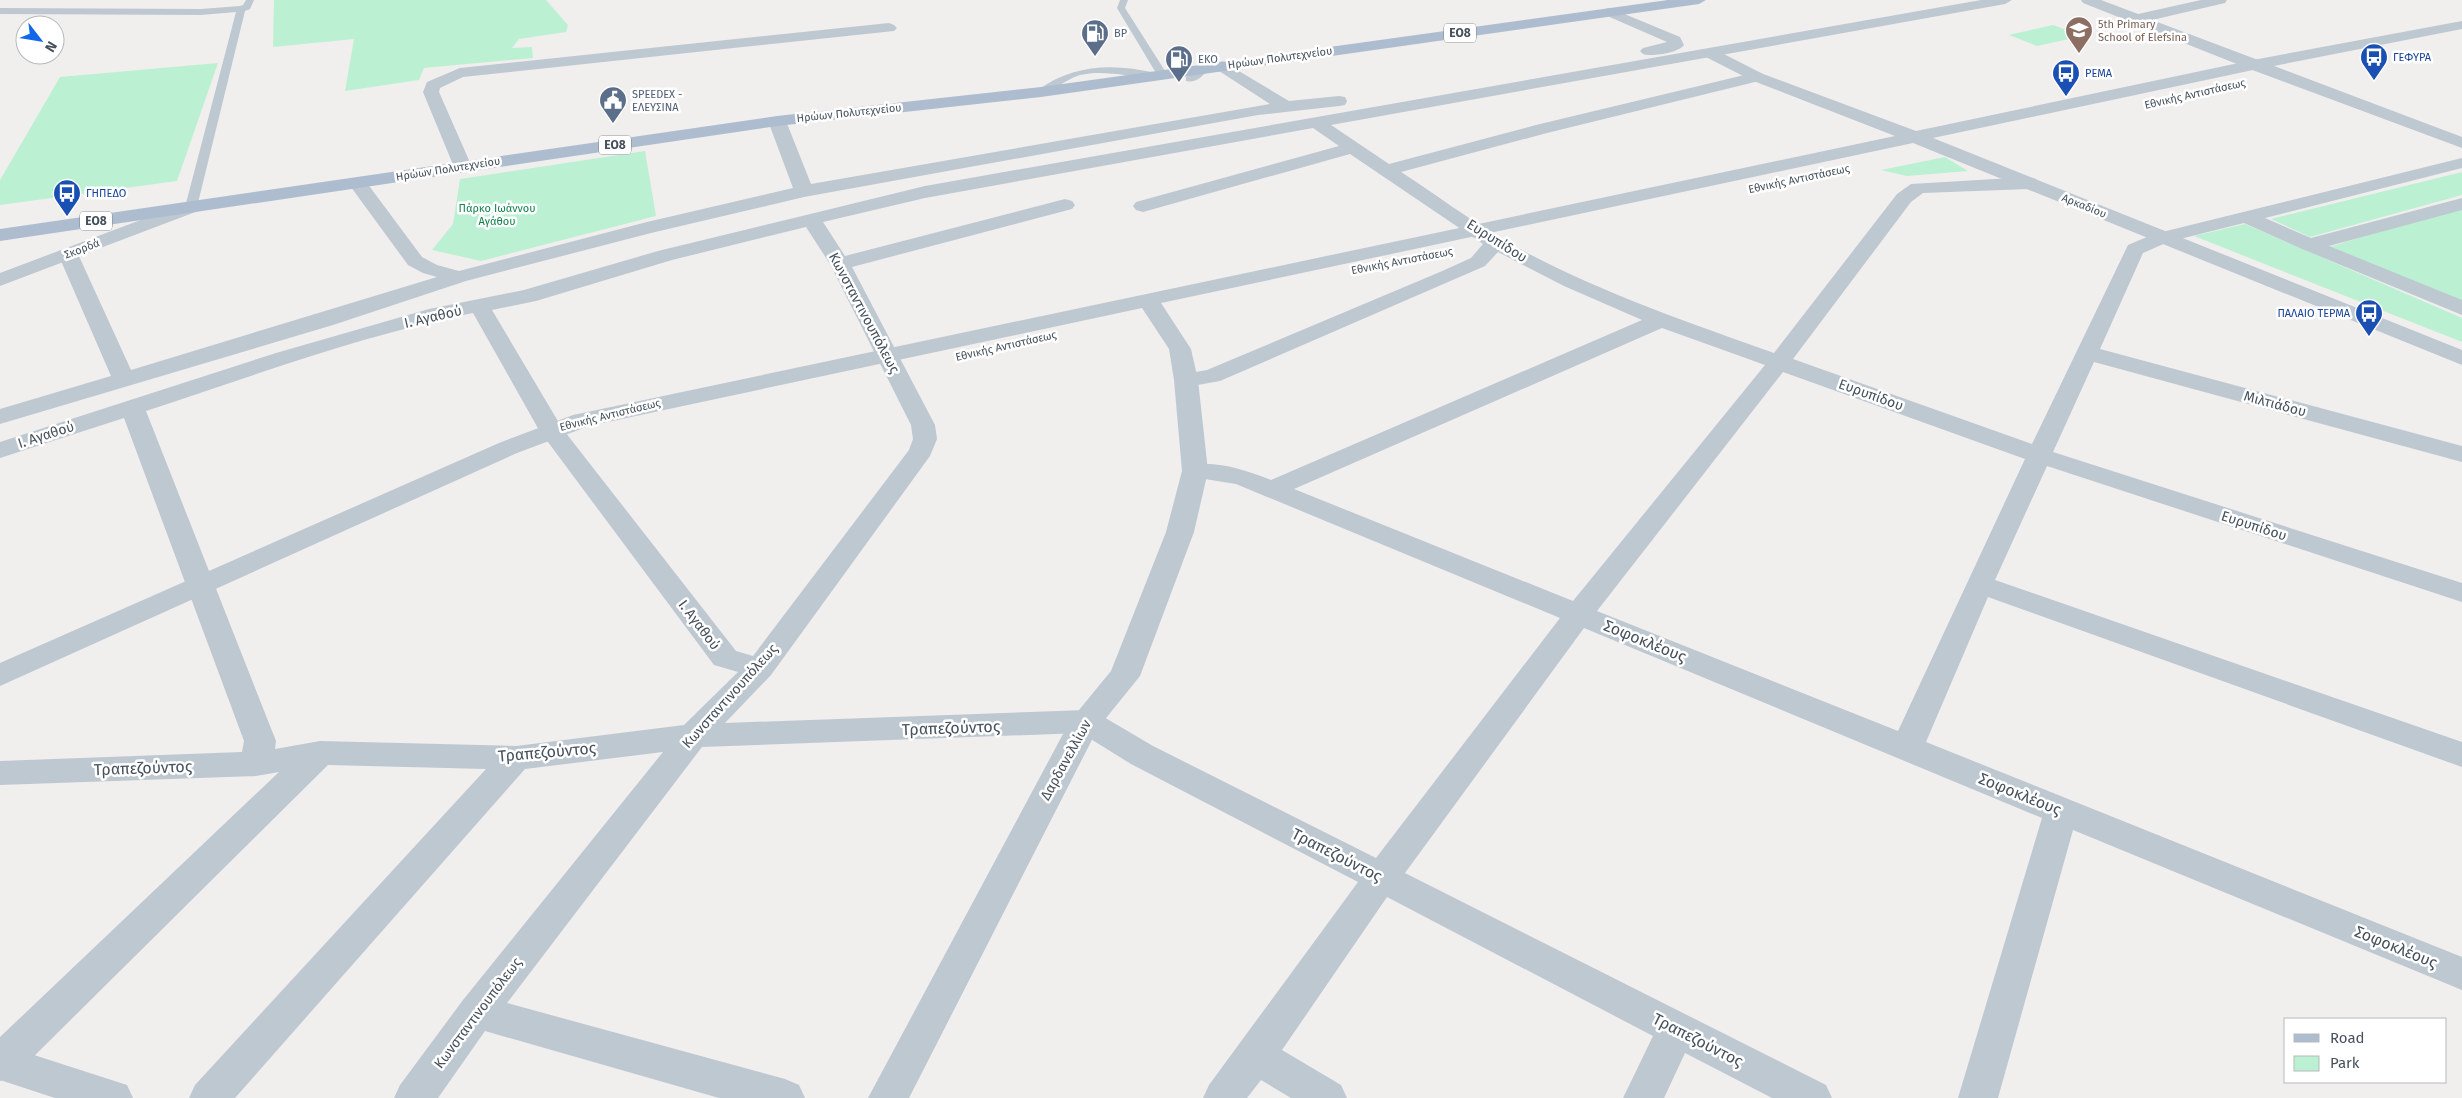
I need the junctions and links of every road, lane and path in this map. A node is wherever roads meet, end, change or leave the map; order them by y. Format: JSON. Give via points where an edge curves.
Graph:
{"nodes":[{"id":1,"x":250,"y":0,"type":"edge"},
{"id":2,"x":1124,"y":0,"type":"edge"},
{"id":3,"x":1698,"y":0,"type":"edge"},
{"id":4,"x":2005,"y":0,"type":"edge"},
{"id":5,"x":2088,"y":0,"type":"edge"},
{"id":6,"x":2220,"y":0,"type":"edge"},
{"id":7,"x":64,"y":2,"type":"dead end"},
{"id":8,"x":241,"y":9,"type":"junction"},
{"id":9,"x":36,"y":10,"type":"junction"},
{"id":10,"x":0,"y":11,"type":"edge"},
{"id":11,"x":1610,"y":12,"type":"junction"},
{"id":12,"x":2138,"y":19,"type":"junction"},
{"id":13,"x":2462,"y":25,"type":"edge"},
{"id":14,"x":889,"y":28,"type":"dead end"},
{"id":15,"x":2462,"y":41,"type":"edge"},
{"id":16,"x":1708,"y":52,"type":"junction"},
{"id":17,"x":2253,"y":65,"type":"junction"},
{"id":18,"x":1222,"y":66,"type":"junction"},
{"id":19,"x":1202,"y":69,"type":"junction"},
{"id":20,"x":2280,"y":75,"type":"junction"},
{"id":21,"x":1161,"y":77,"type":"junction"},
{"id":22,"x":1757,"y":77,"type":"junction"},
{"id":23,"x":1189,"y":79,"type":"dead end"},
{"id":24,"x":1041,"y":92,"type":"junction"},
{"id":25,"x":2176,"y":98,"type":"dead end"},
{"id":26,"x":1285,"y":106,"type":"junction"},
{"id":27,"x":777,"y":121,"type":"junction"},
{"id":28,"x":1315,"y":122,"type":"junction"},
{"id":29,"x":1917,"y":138,"type":"junction"},
{"id":30,"x":1970,"y":143,"type":"dead end"},
{"id":31,"x":2462,"y":143,"type":"edge"},
{"id":32,"x":1351,"y":148,"type":"junction"},
{"id":33,"x":1943,"y":148,"type":"junction"},
{"id":34,"x":2462,"y":163,"type":"edge"},
{"id":35,"x":463,"y":166,"type":"junction"},
{"id":36,"x":1386,"y":170,"type":"junction"},
{"id":37,"x":358,"y":183,"type":"junction"},
{"id":38,"x":2029,"y":183,"type":"junction"},
{"id":39,"x":804,"y":191,"type":"junction"},
{"id":40,"x":2462,"y":204,"type":"edge"},
{"id":41,"x":1065,"y":205,"type":"dead end"},
{"id":42,"x":1143,"y":206,"type":"dead end"},
{"id":43,"x":191,"y":207,"type":"junction"},
{"id":44,"x":2247,"y":217,"type":"junction"},
{"id":45,"x":812,"y":220,"type":"junction"},
{"id":46,"x":0,"y":235,"type":"edge"},
{"id":47,"x":1487,"y":237,"type":"junction"},
{"id":48,"x":2161,"y":238,"type":"junction"},
{"id":49,"x":2309,"y":245,"type":"junction"},
{"id":50,"x":68,"y":254,"type":"junction"},
{"id":51,"x":840,"y":264,"type":"junction"},
{"id":52,"x":459,"y":277,"type":"junction"},
{"id":53,"x":0,"y":280,"type":"edge"},
{"id":54,"x":1152,"y":306,"type":"junction"},
{"id":55,"x":480,"y":307,"type":"junction"},
{"id":56,"x":2462,"y":308,"type":"edge"},
{"id":57,"x":1661,"y":320,"type":"junction"},
{"id":58,"x":2088,"y":353,"type":"junction"},
{"id":59,"x":2462,"y":358,"type":"edge"},
{"id":60,"x":1779,"y":362,"type":"junction"},
{"id":61,"x":891,"y":363,"type":"junction"},
{"id":62,"x":1186,"y":380,"type":"junction"},
{"id":63,"x":128,"y":393,"type":"junction"},
{"id":64,"x":0,"y":417,"type":"edge"},
{"id":65,"x":552,"y":430,"type":"junction"},
{"id":66,"x":0,"y":450,"type":"edge"},
{"id":67,"x":2462,"y":454,"type":"edge"},
{"id":68,"x":2038,"y":455,"type":"junction"},
{"id":69,"x":1196,"y":471,"type":"junction"},
{"id":70,"x":1271,"y":490,"type":"junction"},
{"id":71,"x":201,"y":583,"type":"junction"},
{"id":72,"x":1979,"y":584,"type":"junction"},
{"id":73,"x":2462,"y":593,"type":"edge"},
{"id":74,"x":1579,"y":614,"type":"junction"},
{"id":75,"x":760,"y":668,"type":"junction"},
{"id":76,"x":0,"y":675,"type":"edge"},
{"id":77,"x":1086,"y":721,"type":"junction"},
{"id":78,"x":693,"y":736,"type":"junction"},
{"id":79,"x":1907,"y":748,"type":"junction"},
{"id":80,"x":320,"y":753,"type":"junction"},
{"id":81,"x":2462,"y":755,"type":"edge"},
{"id":82,"x":516,"y":758,"type":"junction"},
{"id":83,"x":256,"y":764,"type":"junction"},
{"id":84,"x":0,"y":773,"type":"edge"},
{"id":85,"x":2061,"y":811,"type":"junction"},
{"id":86,"x":1381,"y":878,"type":"junction"},
{"id":87,"x":2462,"y":974,"type":"edge"},
{"id":88,"x":477,"y":1012,"type":"junction"},
{"id":89,"x":1677,"y":1029,"type":"junction"},
{"id":90,"x":1256,"y":1055,"type":"junction"},
{"id":91,"x":0,"y":1063,"type":"edge"},
{"id":92,"x":113,"y":1098,"type":"edge"},
{"id":93,"x":209,"y":1098,"type":"edge"},
{"id":94,"x":414,"y":1098,"type":"edge"},
{"id":95,"x":785,"y":1098,"type":"edge"},
{"id":96,"x":888,"y":1098,"type":"edge"},
{"id":97,"x":1223,"y":1098,"type":"edge"},
{"id":98,"x":1327,"y":1098,"type":"edge"},
{"id":99,"x":1643,"y":1098,"type":"edge"},
{"id":100,"x":1812,"y":1098,"type":"edge"},
{"id":101,"x":1978,"y":1098,"type":"edge"}],
"edges":[{"from":1,"to":8,"type":"lane","via":[[247,7]]},
{"from":2,"to":21,"type":"lane","via":[[1121,8]]},
{"from":3,"to":11,"type":"main road","name":"Ηρώων Πολυτεχνείου","number":"ΕΟ8"},
{"from":4,"to":16,"type":"street"},
{"from":5,"to":12,"type":"street"},
{"from":6,"to":12,"type":"street"},
{"from":7,"to":9,"type":"lane"},
{"from":8,"to":9,"type":"lane","via":[[201,12]]},
{"from":8,"to":43,"type":"lane"},
{"from":9,"to":10,"type":"lane"},
{"from":11,"to":18,"type":"main road","name":"Ηρώων Πολυτεχνείου","number":"ΕΟ8"},
{"from":11,"to":26,"type":"street","via":[[1675,40],[1676,45],[1362,100]]},
{"from":12,"to":17,"type":"street"},
{"from":13,"to":17,"type":"street","name":"Εθνικής Αντιστάσεως"},
{"from":14,"to":35,"type":"street","via":[[470,72],[449,77],[433,85],[431,92]]},
{"from":15,"to":20,"type":"street","name":"Εθνικής Αντιστάσεως"},
{"from":16,"to":22,"type":"street","name":"Αρκαδίου"},
{"from":16,"to":28,"type":"street"},
{"from":17,"to":20,"type":"street"},
{"from":17,"to":29,"type":"street","name":"Εθνικής Αντιστάσεως"},
{"from":18,"to":19,"type":"main road","name":"Ηρώων Πολυτεχνείου","number":"ΕΟ8"},
{"from":18,"to":26,"type":"street"},
{"from":19,"to":21,"type":"main road","name":"Ηρώων Πολυτεχνείου","number":"ΕΟ8"},
{"from":19,"to":23,"type":"lane","via":[[1200,74]]},
{"from":20,"to":25,"type":"street","name":"Εθνικής Αντιστάσεως"},
{"from":20,"to":31,"type":"street"},
{"from":21,"to":24,"type":"main road","name":"Ηρώων Πολυτεχνείου","number":"ΕΟ8"},
{"from":21,"to":24,"type":"lane","via":[[1112,68],[1066,74]]},
{"from":22,"to":29,"type":"street","name":"Αρκαδίου"},
{"from":22,"to":36,"type":"street"},
{"from":24,"to":27,"type":"main road","name":"Ηρώων Πολυτεχνείου","number":"ΕΟ8"},
{"from":26,"to":39,"type":"street"},
{"from":27,"to":35,"type":"main road","name":"Ηρώων Πολυτεχνείου","number":"ΕΟ8"},
{"from":27,"to":39,"type":"street"},
{"from":28,"to":32,"type":"street","name":"Ευρυπίδου"},
{"from":28,"to":45,"type":"street","via":[[925,192]]},
{"from":29,"to":33,"type":"street","name":"Αρκαδίου"},
{"from":29,"to":47,"type":"street","name":"Εθνικής Αντιστάσεως"},
{"from":30,"to":33,"type":"street","name":"Εθνικής Αντιστάσεως"},
{"from":32,"to":36,"type":"street","name":"Ευρυπίδου"},
{"from":32,"to":42,"type":"street"},
{"from":33,"to":38,"type":"street","name":"Αρκαδίου"},
{"from":33,"to":47,"type":"street","name":"Εθνικής Αντιστάσεως"},
{"from":34,"to":44,"type":"street"},
{"from":35,"to":37,"type":"main road","name":"Ηρώων Πολυτεχνείου","number":"ΕΟ8"},
{"from":36,"to":47,"type":"street","name":"Ευρυπίδου"},
{"from":37,"to":43,"type":"main road","name":"Ηρώων Πολυτεχνείου","number":"ΕΟ8"},
{"from":37,"to":52,"type":"street","via":[[415,261]]},
{"from":38,"to":48,"type":"street","name":"Αρκαδίου"},
{"from":38,"to":60,"type":"street","via":[[1931,186],[1911,192]]},
{"from":39,"to":52,"type":"street"},
{"from":40,"to":49,"type":"street"},
{"from":41,"to":51,"type":"street"},
{"from":43,"to":46,"type":"main road","name":"Ηρώων Πολυτεχνείου","number":"ΕΟ8"},
{"from":43,"to":50,"type":"street","name":"Σκορδά"},
{"from":44,"to":48,"type":"street"},
{"from":44,"to":49,"type":"street"},
{"from":45,"to":51,"type":"street","name":"Κωνσταντινουπόλεως"},
{"from":45,"to":55,"type":"street","via":[[665,255]]},
{"from":47,"to":54,"type":"street","name":"Εθνικής Αντιστάσεως"},
{"from":47,"to":57,"type":"street","name":"Ευρυπίδου","via":[[1571,282]]},
{"from":47,"to":62,"type":"street","via":[[1478,262],[1212,376]]},
{"from":48,"to":58,"type":"street","via":[[2136,249]]},
{"from":48,"to":59,"type":"street","name":"Αρκαδίου"},
{"from":49,"to":56,"type":"street"},
{"from":50,"to":53,"type":"street","name":"Σκορδά"},
{"from":50,"to":63,"type":"street"},
{"from":51,"to":61,"type":"street","name":"Κωνσταντινουπόλεως"},
{"from":52,"to":63,"type":"street"},
{"from":54,"to":61,"type":"street","name":"Εθνικής Αντιστάσεως"},
{"from":54,"to":62,"type":"street","name":"Δαρδανελλίων","via":[[1180,349]]},
{"from":55,"to":63,"type":"street","name":"Ι. Αγαθού","via":[[428,316],[284,358]]},
{"from":55,"to":65,"type":"street","name":"Ι. Αγαθού"},
{"from":57,"to":60,"type":"street","name":"Ευρυπίδου"},
{"from":57,"to":70,"type":"street"},
{"from":58,"to":67,"type":"street","name":"Μιλτιάδου"},
{"from":58,"to":68,"type":"street"},
{"from":60,"to":68,"type":"street","name":"Ευρυπίδου"},
{"from":60,"to":74,"type":"street"},
{"from":61,"to":65,"type":"street","name":"Εθνικής Αντιστάσεως","via":[[603,433]]},
{"from":61,"to":75,"type":"street","name":"Κωνσταντινουπόλεως","via":[[923,425],[925,439],[921,451]]},
{"from":62,"to":69,"type":"street","name":"Δαρδανελλίων"},
{"from":63,"to":64,"type":"street"},
{"from":63,"to":66,"type":"street","name":"Ι. Αγαθού"},
{"from":63,"to":71,"type":"street"},
{"from":65,"to":71,"type":"street"},
{"from":65,"to":75,"type":"street","name":"Ι. Αγαθού","via":[[725,658]]},
{"from":68,"to":72,"type":"street"},
{"from":68,"to":73,"type":"street","name":"Ευρυπίδου"},
{"from":69,"to":70,"type":"street","name":"Σοφοκλέους","via":[[1221,473]]},
{"from":69,"to":77,"type":"street","name":"Δαρδανελλίων","via":[[1180,532],[1125,676]]},
{"from":70,"to":74,"type":"street","name":"Σοφοκλέους"},
{"from":71,"to":76,"type":"street"},
{"from":71,"to":83,"type":"street","via":[[260,741]]},
{"from":72,"to":79,"type":"street"},
{"from":72,"to":81,"type":"street"},
{"from":74,"to":79,"type":"street","name":"Σοφοκλέους"},
{"from":74,"to":86,"type":"street"},
{"from":75,"to":78,"type":"street","name":"Κωνσταντινουπόλεως"},
{"from":77,"to":78,"type":"street","name":"Τραπεζούντος"},
{"from":77,"to":86,"type":"street","name":"Τραπεζούντος","via":[[1142,755]]},
{"from":77,"to":96,"type":"street","name":"Δαρδανελλίων"},
{"from":78,"to":82,"type":"street","name":"Τραπεζούντος"},
{"from":78,"to":88,"type":"street","name":"Κωνσταντινουπόλεως"},
{"from":79,"to":85,"type":"street","name":"Σοφοκλέους"},
{"from":80,"to":82,"type":"street","name":"Τραπεζούντος"},
{"from":80,"to":83,"type":"street","name":"Τραπεζούντος"},
{"from":80,"to":91,"type":"street"},
{"from":82,"to":93,"type":"street"},
{"from":83,"to":84,"type":"street","name":"Τραπεζούντος"},
{"from":85,"to":87,"type":"street","name":"Σοφοκλέους"},
{"from":85,"to":101,"type":"street"},
{"from":86,"to":89,"type":"street","name":"Τραπεζούντος"},
{"from":86,"to":90,"type":"street"},
{"from":88,"to":94,"type":"street","name":"Κωνσταντινουπόλεως"},
{"from":88,"to":95,"type":"street"},
{"from":89,"to":99,"type":"street"},
{"from":89,"to":100,"type":"street","name":"Τραπεζούντος"},
{"from":90,"to":97,"type":"street"},
{"from":90,"to":98,"type":"street"},
{"from":91,"to":92,"type":"street"}]}
